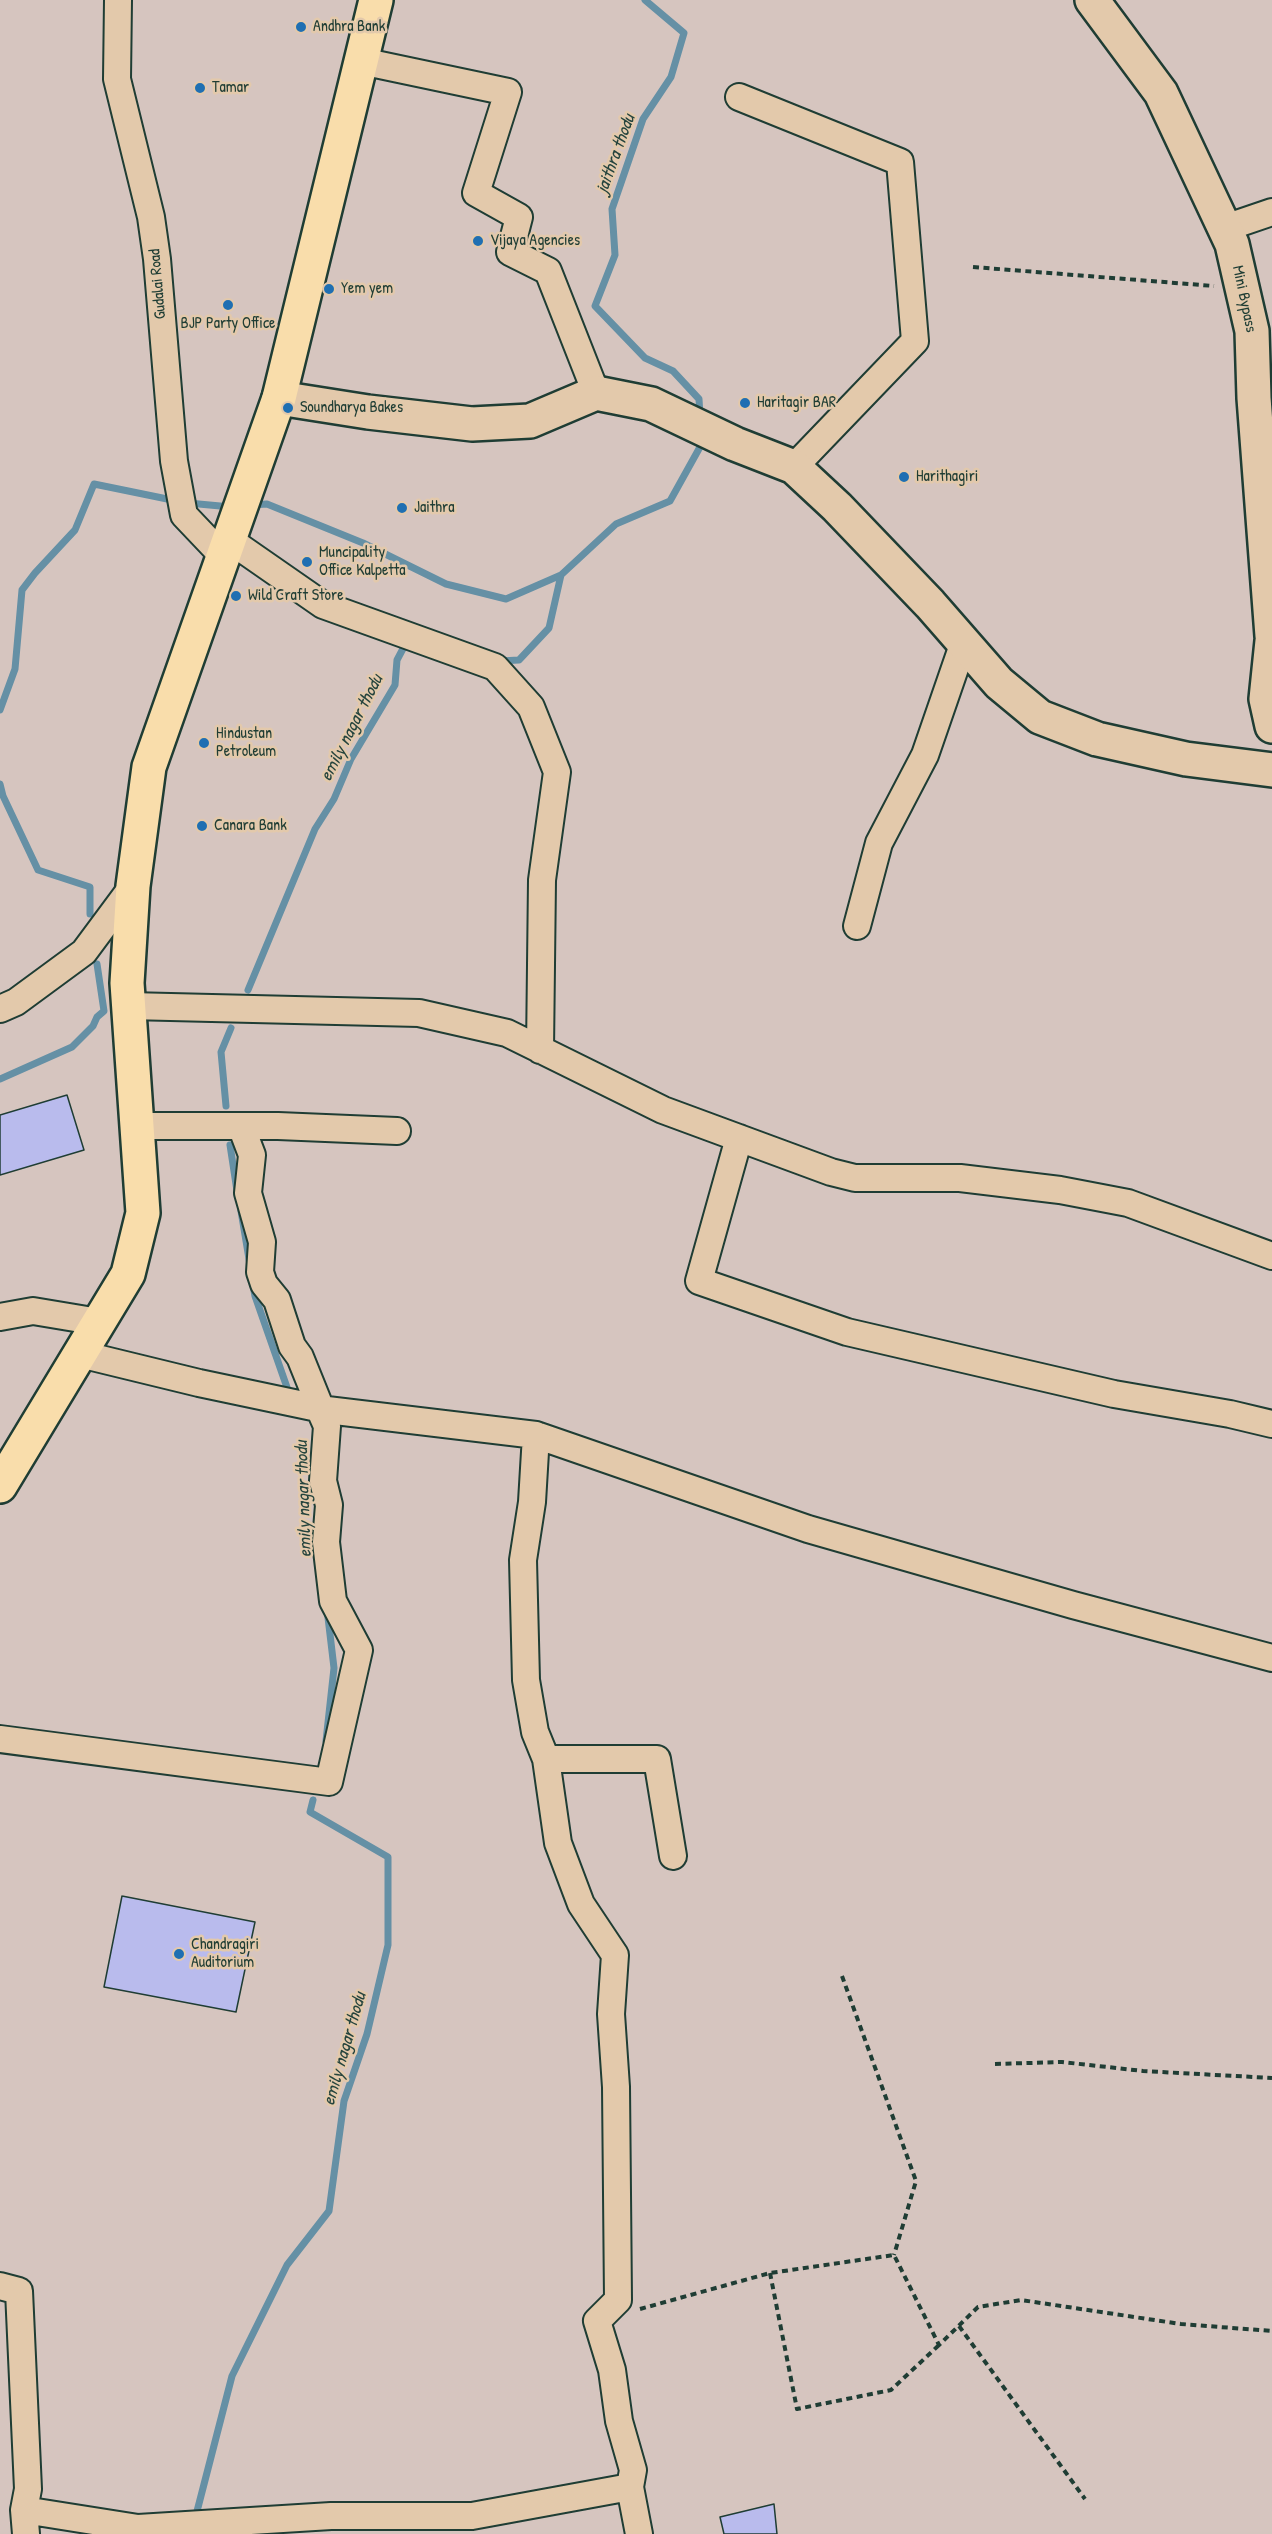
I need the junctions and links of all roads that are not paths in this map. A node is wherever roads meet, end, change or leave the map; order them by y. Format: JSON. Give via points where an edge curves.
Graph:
{"nodes":[{"id":1,"x":118,"y":0,"type":"edge"},
{"id":2,"x":376,"y":0,"type":"edge"},
{"id":3,"x":1092,"y":0,"type":"edge"},
{"id":4,"x":361,"y":61,"type":"junction"},
{"id":5,"x":739,"y":97,"type":"dead end"},
{"id":6,"x":1272,"y":212,"type":"edge"},
{"id":7,"x":1225,"y":228,"type":"junction"},
{"id":8,"x":596,"y":393,"type":"junction"},
{"id":9,"x":279,"y":398,"type":"junction"},
{"id":10,"x":794,"y":467,"type":"junction"},
{"id":11,"x":233,"y":527,"type":"junction"},
{"id":12,"x":1269,"y":547,"type":"edge"},
{"id":13,"x":1272,"y":638,"type":"edge"},
{"id":14,"x":963,"y":642,"type":"junction"},
{"id":15,"x":1270,"y":708,"type":"edge"},
{"id":16,"x":1272,"y":770,"type":"edge"},
{"id":17,"x":133,"y":886,"type":"junction"},
{"id":18,"x":857,"y":926,"type":"dead end"},
{"id":19,"x":129,"y":1006,"type":"junction"},
{"id":20,"x":0,"y":1009,"type":"edge"},
{"id":21,"x":540,"y":1050,"type":"junction"},
{"id":22,"x":137,"y":1126,"type":"junction"},
{"id":23,"x":241,"y":1126,"type":"junction"},
{"id":24,"x":397,"y":1131,"type":"dead end"},
{"id":25,"x":739,"y":1138,"type":"junction"},
{"id":26,"x":1272,"y":1256,"type":"edge"},
{"id":27,"x":0,"y":1317,"type":"edge"},
{"id":28,"x":99,"y":1322,"type":"junction"},
{"id":29,"x":80,"y":1354,"type":"junction"},
{"id":30,"x":320,"y":1409,"type":"junction"},
{"id":31,"x":1272,"y":1424,"type":"edge"},
{"id":32,"x":536,"y":1435,"type":"junction"},
{"id":33,"x":0,"y":1486,"type":"edge"},
{"id":34,"x":1272,"y":1658,"type":"edge"},
{"id":35,"x":0,"y":1739,"type":"edge"},
{"id":36,"x":546,"y":1759,"type":"junction"},
{"id":37,"x":673,"y":1856,"type":"dead end"},
{"id":38,"x":0,"y":2286,"type":"edge"},
{"id":39,"x":630,"y":2487,"type":"junction"},
{"id":40,"x":25,"y":2522,"type":"edge"},
{"id":41,"x":639,"y":2534,"type":"edge"}],
"edges":[{"from":1,"to":11,"type":"street","name":"Gudalai Road","via":[[117,80],[151,217],[174,460],[184,515]]},
{"from":2,"to":4,"type":"main road"},
{"from":3,"to":7,"type":"street","name":"Mini Bypass","via":[[1161,93]]},
{"from":4,"to":8,"type":"street","via":[[508,92],[476,194],[519,217],[510,252],[548,271]]},
{"from":4,"to":9,"type":"main road"},
{"from":5,"to":10,"type":"street","via":[[900,162],[915,341]]},
{"from":6,"to":7,"type":"street"},
{"from":7,"to":12,"type":"street","name":"Mini Bypass","via":[[1252,331],[1254,398]]},
{"from":8,"to":9,"type":"street","via":[[530,422],[472,424]]},
{"from":8,"to":10,"type":"street","via":[[651,404]]},
{"from":9,"to":11,"type":"main road"},
{"from":10,"to":14,"type":"street","via":[[891,563]]},
{"from":11,"to":17,"type":"main road","via":[[149,767]]},
{"from":11,"to":21,"type":"street","name":"Gudalai Road","via":[[323,605],[495,667],[531,706],[557,772],[542,880]]},
{"from":12,"to":13,"type":"street","name":"Mini Bypass"},
{"from":13,"to":15,"type":"street","name":"Mini Bypass"},
{"from":14,"to":16,"type":"street","via":[[999,683],[1040,717],[1096,739],[1186,759]]},
{"from":14,"to":18,"type":"street","via":[[925,754],[879,843]]},
{"from":17,"to":19,"type":"main road"},
{"from":17,"to":20,"type":"street","via":[[84,952],[16,1002]]},
{"from":19,"to":21,"type":"street","via":[[419,1013],[507,1033]]},
{"from":19,"to":22,"type":"main road"},
{"from":21,"to":25,"type":"street","via":[[663,1110]]},
{"from":22,"to":23,"type":"street"},
{"from":22,"to":28,"type":"main road","via":[[143,1213],[128,1274]]},
{"from":23,"to":24,"type":"street"},
{"from":23,"to":30,"type":"street","via":[[252,1155],[248,1193],[262,1242],[260,1272],[280,1307],[292,1346],[307,1372]]},
{"from":25,"to":26,"type":"street","via":[[855,1178],[960,1178],[1128,1203]]},
{"from":25,"to":31,"type":"street","via":[[699,1281],[847,1332],[1114,1394]]},
{"from":27,"to":28,"type":"street","via":[[33,1311]]},
{"from":28,"to":29,"type":"main road"},
{"from":29,"to":30,"type":"street"},
{"from":29,"to":33,"type":"main road"},
{"from":30,"to":32,"type":"street"},
{"from":30,"to":35,"type":"street","via":[[327,1426],[323,1481],[329,1505],[326,1542],[333,1601],[359,1650],[329,1782]]},
{"from":32,"to":34,"type":"street","via":[[808,1529]]},
{"from":32,"to":36,"type":"street","via":[[532,1502],[522,1560],[526,1680],[535,1732]]},
{"from":36,"to":37,"type":"street","via":[[657,1760]]},
{"from":36,"to":39,"type":"street","via":[[558,1843],[581,1904],[615,1955],[611,2014],[616,2087],[618,2300],[597,2321],[612,2370],[619,2421],[633,2470]]},
{"from":38,"to":40,"type":"street","via":[[19,2291],[28,2489]]},
{"from":39,"to":40,"type":"street","via":[[472,2516],[331,2516],[138,2528]]},
{"from":39,"to":41,"type":"street"}]}
